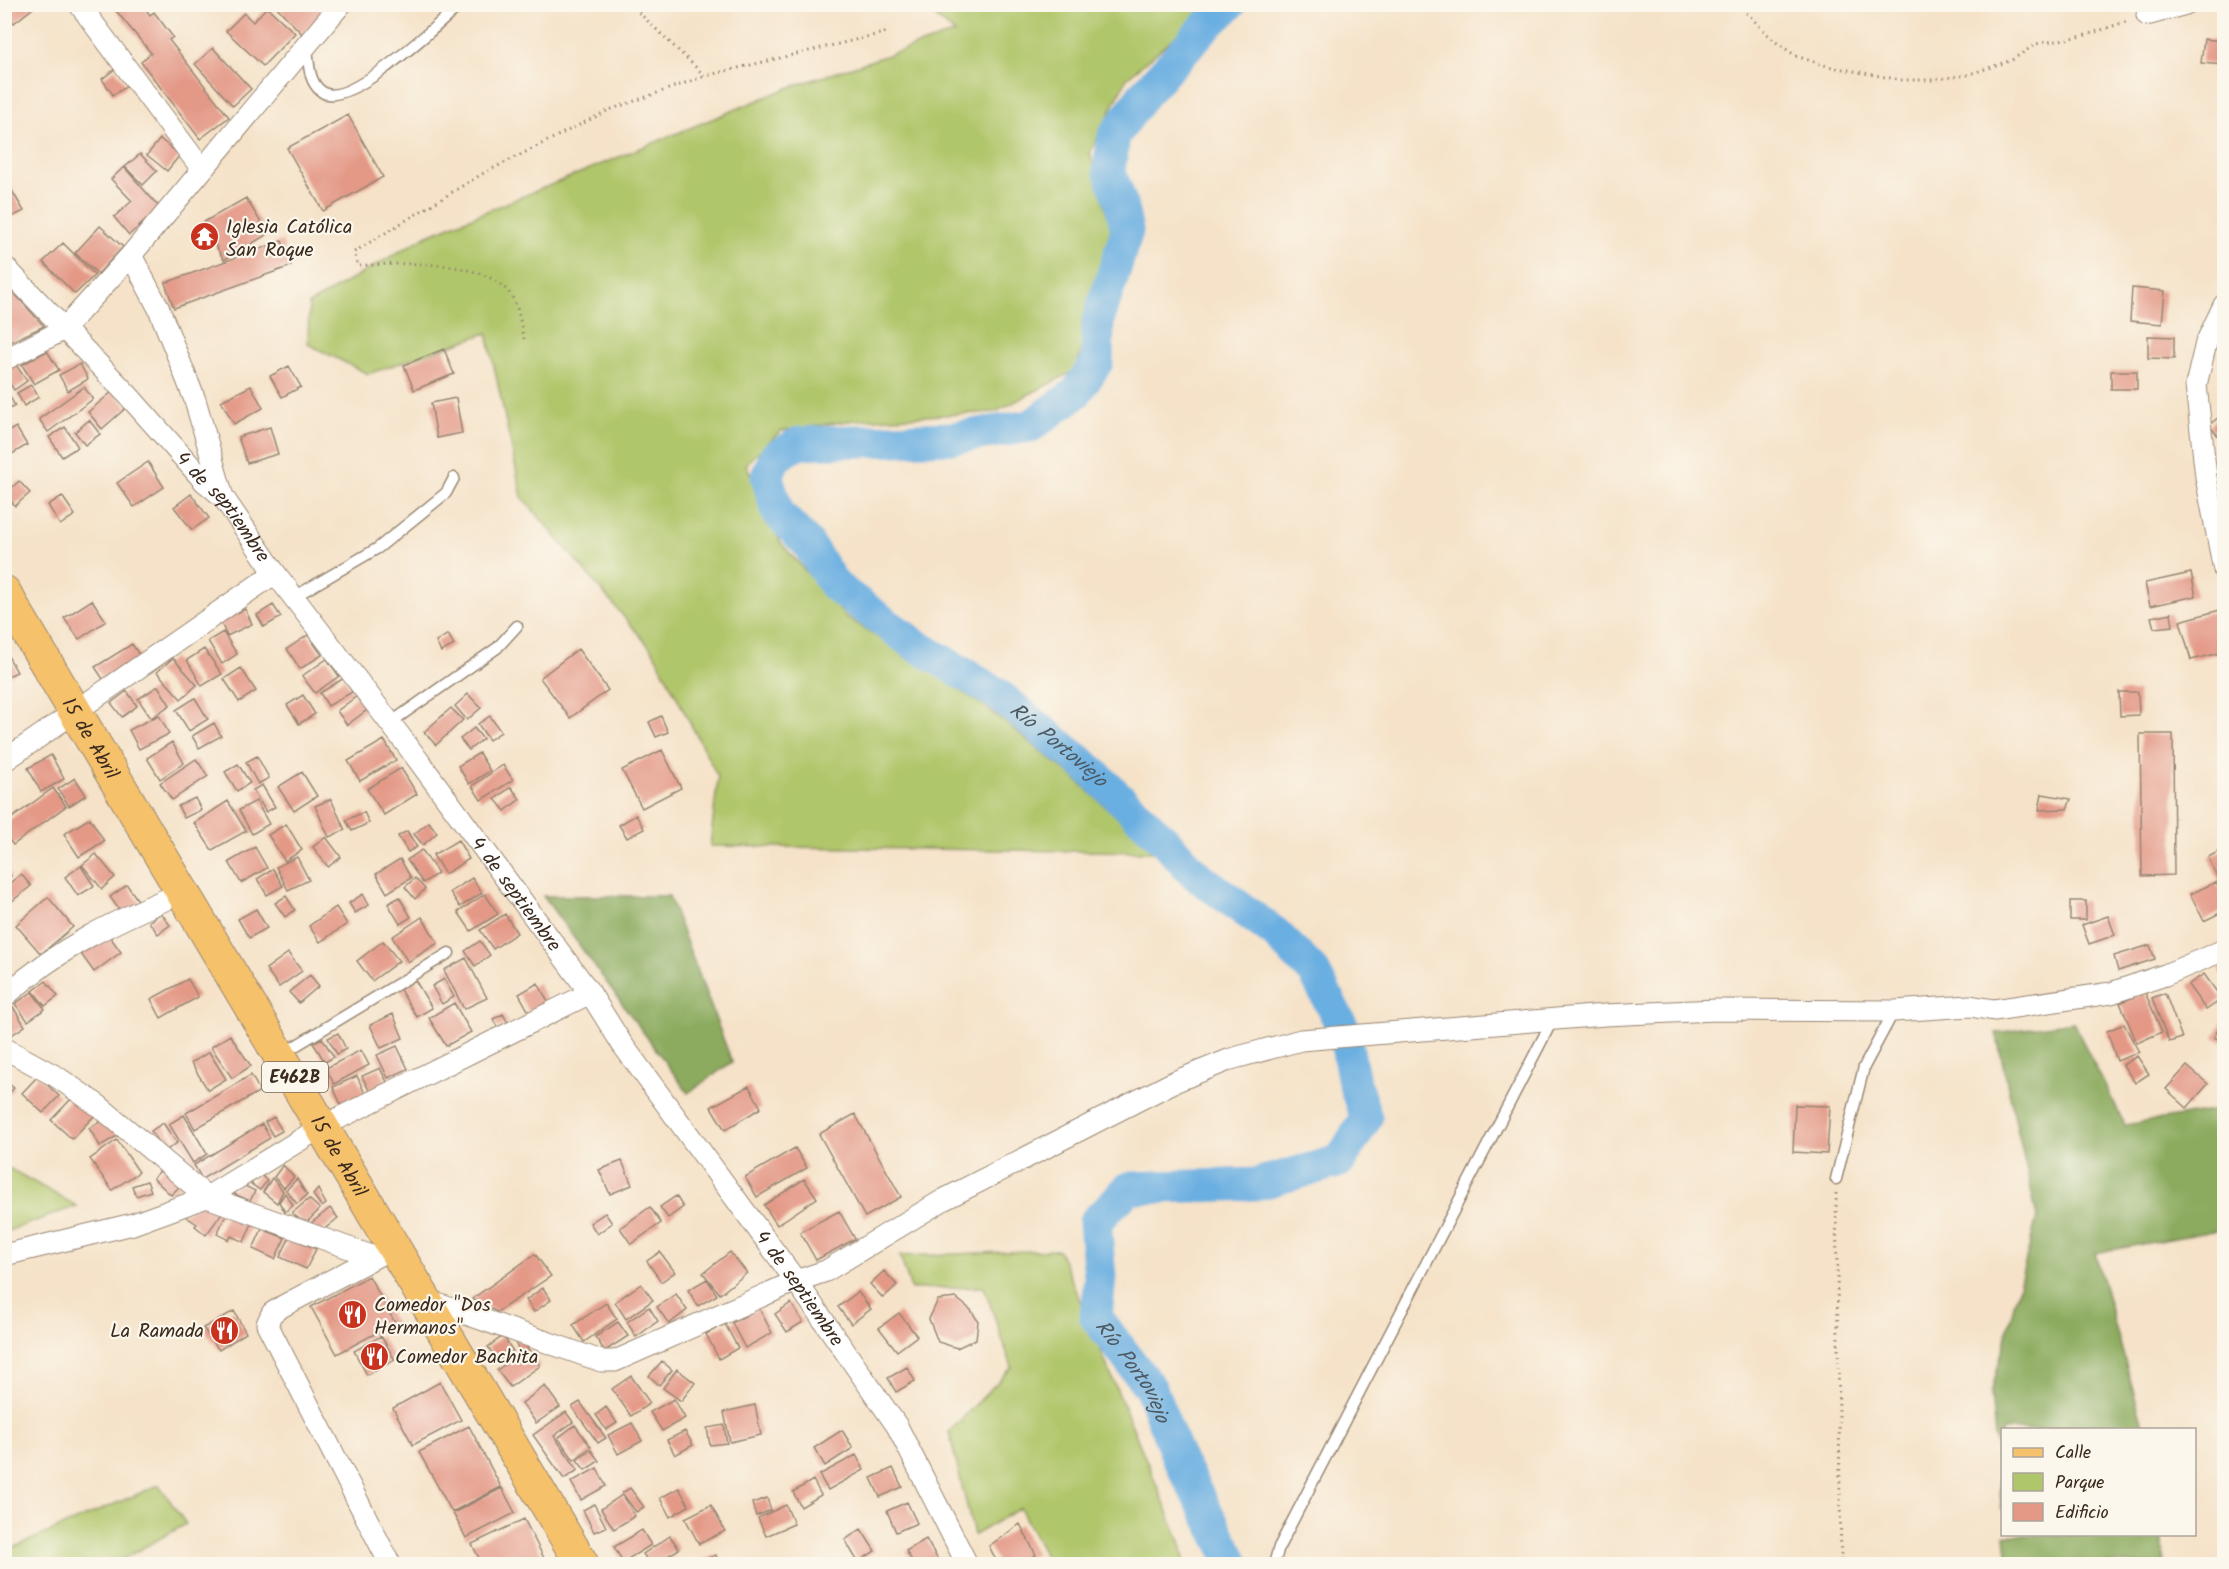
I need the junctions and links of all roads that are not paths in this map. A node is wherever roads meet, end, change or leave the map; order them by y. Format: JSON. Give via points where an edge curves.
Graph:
{"nodes":[{"id":1,"x":79,"y":4,"type":"edge"},
{"id":2,"x":341,"y":4,"type":"edge"},
{"id":3,"x":460,"y":4,"type":"edge"},
{"id":4,"x":2186,"y":4,"type":"edge"},
{"id":5,"x":2147,"y":15,"type":"road end"},
{"id":6,"x":307,"y":48,"type":"junction"},
{"id":7,"x":201,"y":168,"type":"junction"},
{"id":8,"x":131,"y":255,"type":"junction"},
{"id":9,"x":4,"y":266,"type":"edge"},
{"id":10,"x":2224,"y":305,"type":"edge"},
{"id":11,"x":2219,"y":324,"type":"edge"},
{"id":12,"x":63,"y":330,"type":"junction"},
{"id":13,"x":4,"y":360,"type":"edge"},
{"id":14,"x":454,"y":478,"type":"dead end"},
{"id":15,"x":223,"y":497,"type":"junction"},
{"id":16,"x":2224,"y":570,"type":"edge"},
{"id":17,"x":275,"y":573,"type":"junction"},
{"id":18,"x":4,"y":592,"type":"edge"},
{"id":19,"x":294,"y":597,"type":"junction"},
{"id":20,"x":517,"y":626,"type":"dead end"},
{"id":21,"x":75,"y":711,"type":"junction"},
{"id":22,"x":390,"y":723,"type":"junction"},
{"id":23,"x":4,"y":761,"type":"edge"},
{"id":24,"x":183,"y":892,"type":"junction"},
{"id":25,"x":2224,"y":950,"type":"edge"},
{"id":26,"x":449,"y":953,"type":"dead end"},
{"id":27,"x":590,"y":993,"type":"junction"},
{"id":28,"x":4,"y":997,"type":"edge"},
{"id":29,"x":1894,"y":1011,"type":"junction"},
{"id":30,"x":1553,"y":1018,"type":"junction"},
{"id":31,"x":4,"y":1048,"type":"edge"},
{"id":32,"x":281,"y":1054,"type":"junction"},
{"id":33,"x":323,"y":1126,"type":"junction"},
{"id":34,"x":1836,"y":1179,"type":"road end"},
{"id":35,"x":207,"y":1197,"type":"junction"},
{"id":36,"x":384,"y":1252,"type":"junction"},
{"id":37,"x":4,"y":1255,"type":"edge"},
{"id":38,"x":796,"y":1281,"type":"junction"},
{"id":39,"x":426,"y":1300,"type":"junction"},
{"id":40,"x":390,"y":1564,"type":"edge"},
{"id":41,"x":582,"y":1564,"type":"edge"},
{"id":42,"x":967,"y":1564,"type":"edge"},
{"id":43,"x":1274,"y":1564,"type":"edge"}],
"edges":[{"from":1,"to":7,"type":"street"},
{"from":2,"to":6,"type":"street"},
{"from":3,"to":6,"type":"lane","via":[[391,64],[342,93],[322,92],[313,83]]},
{"from":4,"to":5,"type":"street"},
{"from":6,"to":7,"type":"street"},
{"from":7,"to":8,"type":"street"},
{"from":8,"to":12,"type":"street"},
{"from":8,"to":15,"type":"street","via":[[159,309],[195,400]]},
{"from":9,"to":12,"type":"street","name":"4 de septiembre"},
{"from":10,"to":11,"type":"street"},
{"from":11,"to":16,"type":"street","via":[[2206,343],[2196,385],[2206,477]]},
{"from":12,"to":13,"type":"street"},
{"from":12,"to":15,"type":"street","name":"4 de septiembre"},
{"from":14,"to":19,"type":"lane","via":[[446,493],[378,548]]},
{"from":15,"to":17,"type":"street","name":"4 de septiembre"},
{"from":17,"to":19,"type":"street","name":"4 de septiembre"},
{"from":17,"to":21,"type":"street"},
{"from":18,"to":21,"type":"main road","name":"15 de Abril","number":"E462B"},
{"from":19,"to":22,"type":"street","name":"4 de septiembre"},
{"from":20,"to":22,"type":"lane","via":[[497,648]]},
{"from":21,"to":23,"type":"street"},
{"from":21,"to":24,"type":"main road","name":"15 de Abril","number":"E462B"},
{"from":22,"to":27,"type":"street","name":"4 de septiembre"},
{"from":24,"to":28,"type":"street","via":[[105,926],[38,967]]},
{"from":24,"to":32,"type":"main road","name":"15 de Abril","number":"E462B"},
{"from":25,"to":29,"type":"street","via":[[2111,993],[1994,1010],[1970,1006]]},
{"from":26,"to":32,"type":"lane"},
{"from":27,"to":33,"type":"street"},
{"from":27,"to":38,"type":"street","name":"4 de septiembre","via":[[622,1044]]},
{"from":29,"to":30,"type":"street","via":[[1716,1010]]},
{"from":29,"to":34,"type":"lane","via":[[1864,1067]]},
{"from":30,"to":38,"type":"street","via":[[1301,1040],[1231,1059],[1174,1082],[943,1200],[826,1271]]},
{"from":30,"to":43,"type":"lane"},
{"from":31,"to":35,"type":"street","via":[[99,1106]]},
{"from":32,"to":33,"type":"main road","name":"15 de Abril","number":"E462B"},
{"from":33,"to":35,"type":"street"},
{"from":33,"to":36,"type":"main road","name":"15 de Abril","number":"E462B"},
{"from":35,"to":36,"type":"street"},
{"from":35,"to":37,"type":"street","via":[[132,1224]]},
{"from":36,"to":39,"type":"main road","name":"15 de Abril","number":"E462B"},
{"from":36,"to":40,"type":"street","via":[[272,1313],[267,1324]]},
{"from":38,"to":39,"type":"street","via":[[615,1361],[601,1361]]},
{"from":38,"to":42,"type":"street","name":"4 de septiembre","via":[[897,1426]]},
{"from":39,"to":41,"type":"main road","name":"15 de Abril","number":"E462B"}]}
